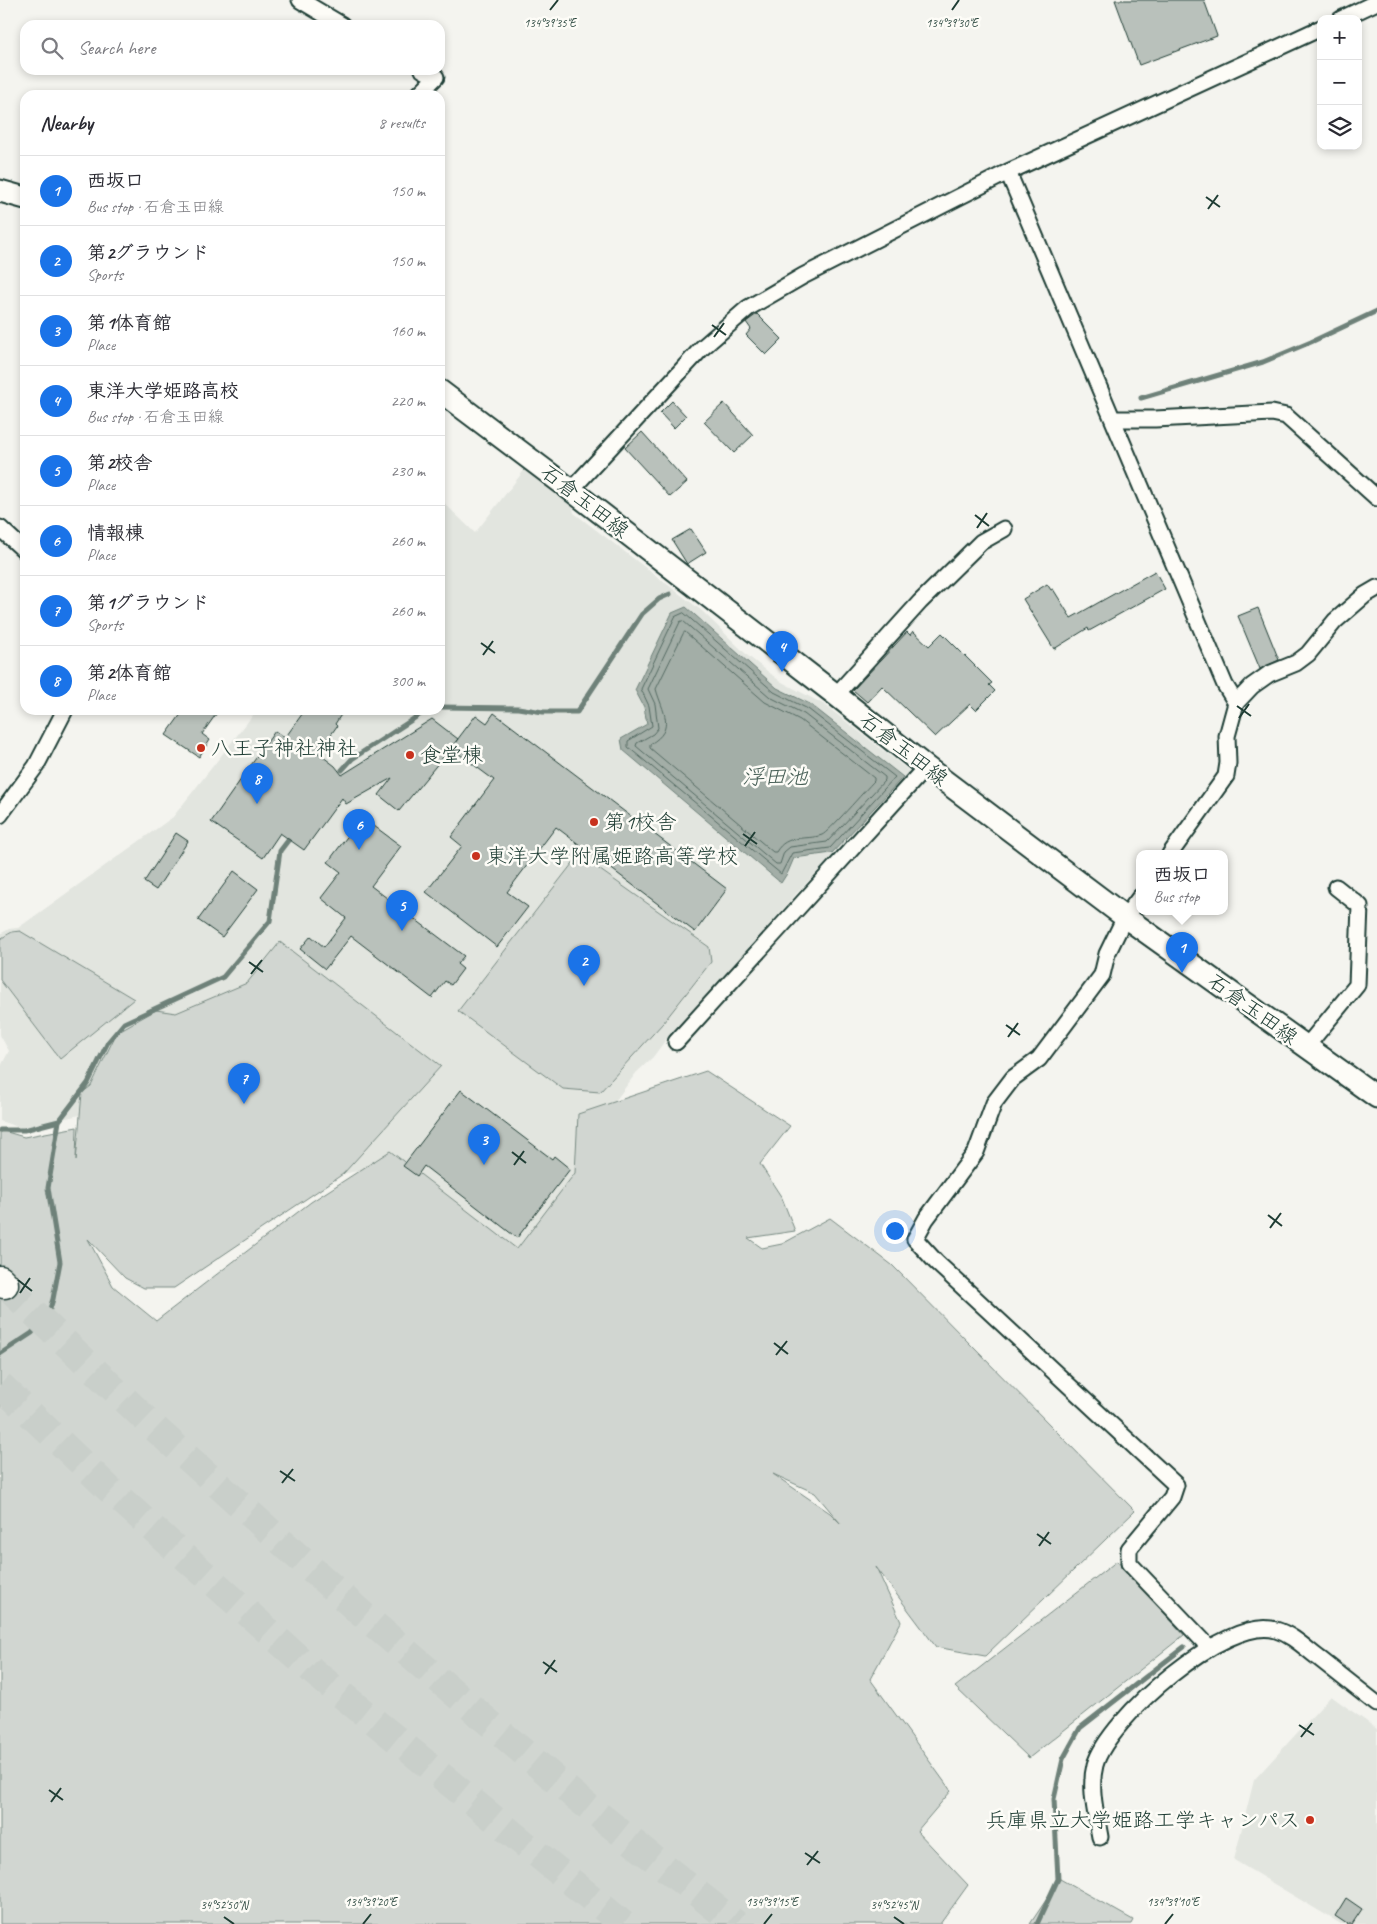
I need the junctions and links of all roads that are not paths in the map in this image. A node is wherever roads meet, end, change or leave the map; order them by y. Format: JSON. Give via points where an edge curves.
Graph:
{"nodes":[{"id":1,"x":300,"y":0,"type":"edge"},
{"id":2,"x":1377,"y":2,"type":"edge"},
{"id":3,"x":1349,"y":15,"type":"edge"},
{"id":4,"x":334,"y":20,"type":"edge"},
{"id":5,"x":1317,"y":30,"type":"edge"},
{"id":6,"x":432,"y":75,"type":"edge"},
{"id":7,"x":423,"y":90,"type":"edge"},
{"id":8,"x":1008,"y":172,"type":"junction"},
{"id":9,"x":0,"y":191,"type":"edge"},
{"id":10,"x":20,"y":197,"type":"edge"},
{"id":11,"x":445,"y":395,"type":"edge"},
{"id":12,"x":1113,"y":420,"type":"junction"},
{"id":13,"x":571,"y":490,"type":"junction"},
{"id":14,"x":1377,"y":498,"type":"edge"},
{"id":15,"x":0,"y":528,"type":"edge"},
{"id":16,"x":1004,"y":529,"type":"dead end"},
{"id":17,"x":20,"y":546,"type":"edge"},
{"id":18,"x":1377,"y":588,"type":"edge"},
{"id":19,"x":836,"y":695,"type":"junction"},
{"id":20,"x":1236,"y":704,"type":"junction"},
{"id":21,"x":63,"y":715,"type":"edge"},
{"id":22,"x":926,"y":767,"type":"junction"},
{"id":23,"x":0,"y":815,"type":"edge"},
{"id":24,"x":1173,"y":850,"type":"edge"},
{"id":25,"x":1336,"y":888,"type":"dead end"},
{"id":26,"x":1136,"y":903,"type":"edge"},
{"id":27,"x":1125,"y":917,"type":"junction"},
{"id":28,"x":676,"y":1042,"type":"dead end"},
{"id":29,"x":1306,"y":1047,"type":"junction"},
{"id":30,"x":1377,"y":1097,"type":"edge"},
{"id":31,"x":1210,"y":1648,"type":"junction"},
{"id":32,"x":1377,"y":1704,"type":"edge"},
{"id":33,"x":1100,"y":1837,"type":"dead end"}],
"edges":[{"from":1,"to":4,"type":"street"},
{"from":2,"to":3,"type":"street"},
{"from":5,"to":8,"type":"street"},
{"from":6,"to":7,"type":"street","via":[[436,77]]},
{"from":8,"to":12,"type":"street"},
{"from":8,"to":13,"type":"street","via":[[803,276],[748,308],[702,348]]},
{"from":9,"to":10,"type":"main road"},
{"from":11,"to":13,"type":"main road","name":"石倉玉田線"},
{"from":12,"to":14,"type":"street","via":[[1272,413],[1286,416]]},
{"from":12,"to":20,"type":"street","via":[[1225,685]]},
{"from":13,"to":19,"type":"main road","name":"石倉玉田線"},
{"from":15,"to":17,"type":"street"},
{"from":16,"to":19,"type":"street","via":[[981,542],[920,602]]},
{"from":18,"to":20,"type":"street","via":[[1365,594],[1335,621],[1308,654],[1296,663],[1269,674],[1252,686]]},
{"from":19,"to":22,"type":"main road","name":"石倉玉田線"},
{"from":20,"to":24,"type":"street","via":[[1227,736],[1226,776]]},
{"from":21,"to":23,"type":"street","via":[[36,766]]},
{"from":22,"to":27,"type":"main road","name":"石倉玉田線"},
{"from":22,"to":28,"type":"street"},
{"from":25,"to":29,"type":"street","via":[[1360,906],[1357,985]]},
{"from":26,"to":27,"type":"street"},
{"from":27,"to":29,"type":"main road","name":"石倉玉田線"},
{"from":27,"to":31,"type":"street","via":[[1106,954],[1102,975],[1039,1059],[1013,1078],[994,1104],[976,1152],[915,1239],[1176,1485],[1172,1496],[1129,1549],[1129,1563]]},
{"from":29,"to":30,"type":"main road","name":"石倉玉田線"},
{"from":31,"to":32,"type":"street","via":[[1246,1631],[1275,1630],[1294,1638]]},
{"from":31,"to":33,"type":"street","via":[[1168,1676],[1106,1742],[1095,1765],[1093,1797]]}]}
